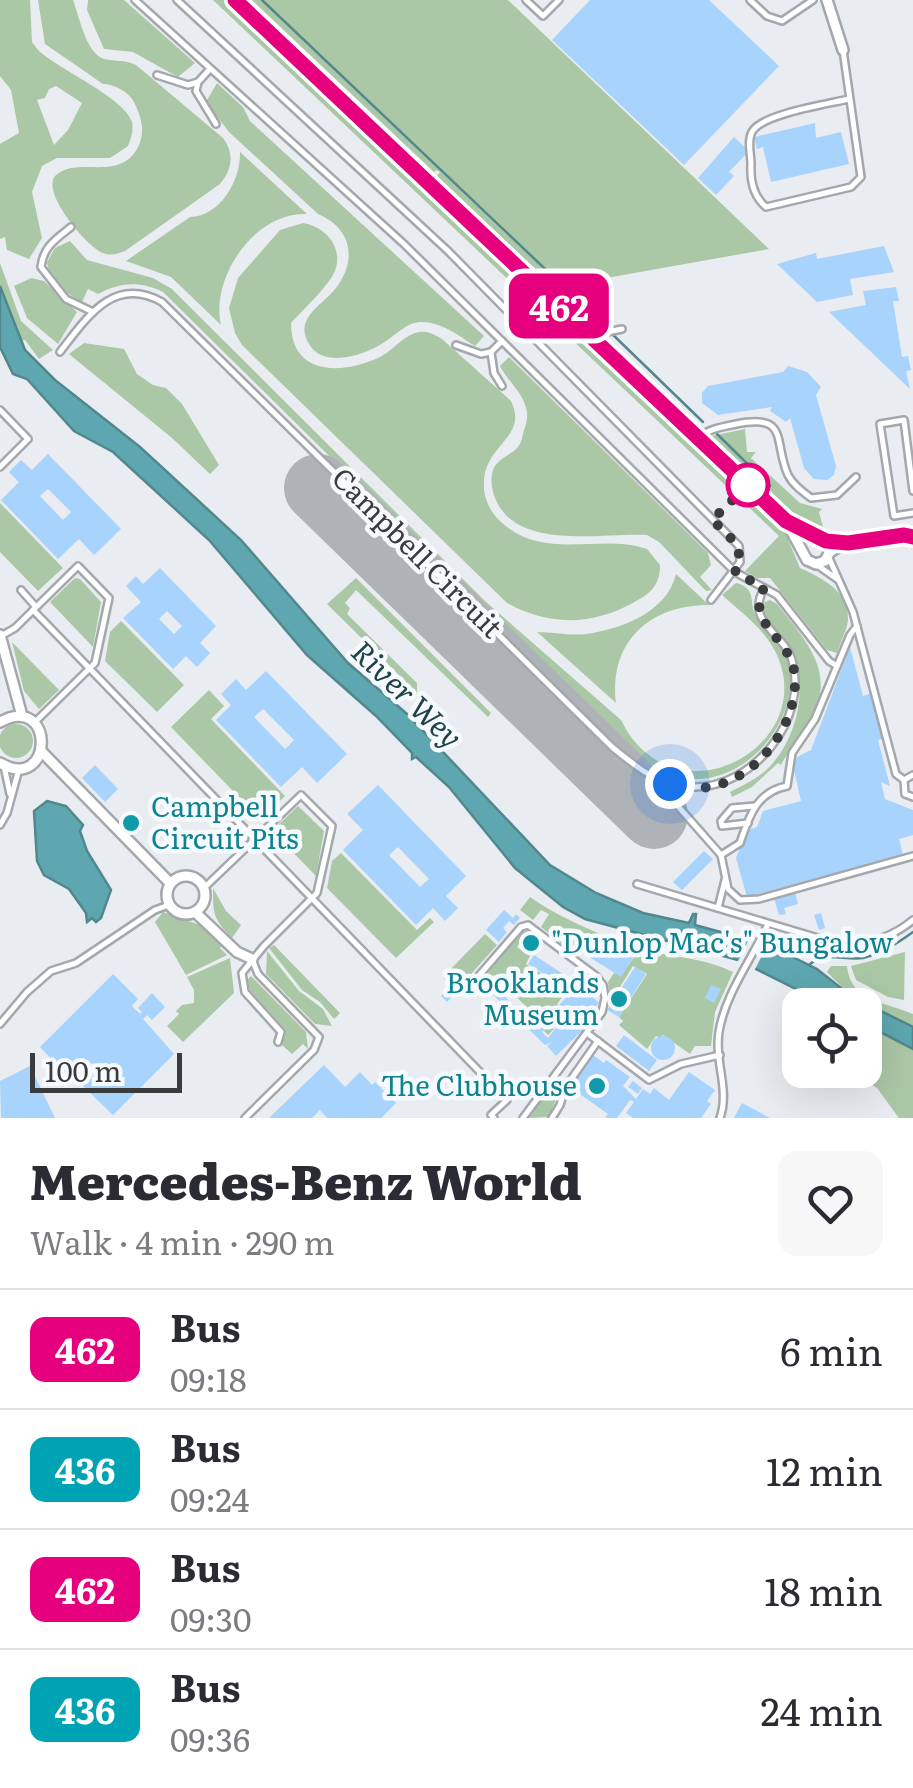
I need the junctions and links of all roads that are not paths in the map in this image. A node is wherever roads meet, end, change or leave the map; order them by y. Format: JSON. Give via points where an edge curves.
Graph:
{"nodes":[{"id":1,"x":134,"y":0,"type":"edge"},
{"id":2,"x":177,"y":0,"type":"edge"},
{"id":3,"x":235,"y":0,"type":"edge"},
{"id":4,"x":526,"y":0,"type":"edge"},
{"id":5,"x":559,"y":0,"type":"edge"},
{"id":6,"x":750,"y":0,"type":"edge"},
{"id":7,"x":812,"y":0,"type":"edge"},
{"id":8,"x":832,"y":1,"type":"edge"},
{"id":9,"x":843,"y":50,"type":"joint"},
{"id":10,"x":210,"y":69,"type":"junction"},
{"id":11,"x":156,"y":74,"type":"dead end"},
{"id":12,"x":198,"y":82,"type":"junction"},
{"id":13,"x":849,"y":99,"type":"junction"},
{"id":14,"x":216,"y":124,"type":"dead end"},
{"id":15,"x":71,"y":228,"type":"dead end"},
{"id":16,"x":93,"y":312,"type":"junction"},
{"id":17,"x":622,"y":329,"type":"dead end"},
{"id":18,"x":598,"y":336,"type":"junction"},
{"id":19,"x":502,"y":341,"type":"junction"},
{"id":20,"x":456,"y":345,"type":"dead end"},
{"id":21,"x":60,"y":352,"type":"dead end"},
{"id":22,"x":491,"y":352,"type":"junction"},
{"id":23,"x":502,"y":386,"type":"dead end"},
{"id":24,"x":0,"y":410,"type":"edge"},
{"id":25,"x":698,"y":437,"type":"junction"},
{"id":26,"x":0,"y":466,"type":"edge"},
{"id":27,"x":856,"y":477,"type":"dead end"},
{"id":28,"x":913,"y":489,"type":"edge"},
{"id":29,"x":913,"y":513,"type":"edge"},
{"id":30,"x":786,"y":521,"type":"junction"},
{"id":31,"x":913,"y":538,"type":"edge"},
{"id":32,"x":822,"y":539,"type":"junction"},
{"id":33,"x":848,"y":543,"type":"junction"},
{"id":34,"x":803,"y":551,"type":"junction"},
{"id":35,"x":829,"y":556,"type":"junction"},
{"id":36,"x":816,"y":564,"type":"junction"},
{"id":37,"x":735,"y":572,"type":"junction"},
{"id":38,"x":839,"y":580,"type":"junction"},
{"id":39,"x":764,"y":588,"type":"junction"},
{"id":40,"x":21,"y":590,"type":"dead end"},
{"id":41,"x":711,"y":600,"type":"dead end"},
{"id":42,"x":34,"y":609,"type":"junction"},
{"id":43,"x":857,"y":626,"type":"junction"},
{"id":44,"x":0,"y":635,"type":"edge"},
{"id":45,"x":837,"y":666,"type":"junction"},
{"id":46,"x":90,"y":670,"type":"junction"},
{"id":47,"x":22,"y":716,"type":"junction"},
{"id":48,"x":0,"y":722,"type":"edge"},
{"id":49,"x":34,"y":723,"type":"junction"},
{"id":50,"x":41,"y":751,"type":"junction"},
{"id":51,"x":2,"y":764,"type":"edge"},
{"id":52,"x":19,"y":768,"type":"junction"},
{"id":53,"x":913,"y":775,"type":"edge"},
{"id":54,"x":653,"y":778,"type":"junction"},
{"id":55,"x":904,"y":780,"type":"junction"},
{"id":56,"x":11,"y":797,"type":"junction"},
{"id":57,"x":913,"y":797,"type":"edge"},
{"id":58,"x":755,"y":806,"type":"junction"},
{"id":59,"x":748,"y":823,"type":"junction"},
{"id":60,"x":0,"y":825,"type":"edge"},
{"id":61,"x":255,"y":840,"type":"junction"},
{"id":62,"x":721,"y":855,"type":"junction"},
{"id":63,"x":913,"y":856,"type":"edge"},
{"id":64,"x":726,"y":877,"type":"junction"},
{"id":65,"x":170,"y":883,"type":"junction"},
{"id":66,"x":637,"y":884,"type":"dead end"},
{"id":67,"x":204,"y":888,"type":"junction"},
{"id":68,"x":312,"y":899,"type":"junction"},
{"id":69,"x":169,"y":905,"type":"junction"},
{"id":70,"x":718,"y":909,"type":"junction"},
{"id":71,"x":195,"y":912,"type":"junction"},
{"id":72,"x":913,"y":920,"type":"edge"},
{"id":73,"x":768,"y":924,"type":"junction"},
{"id":74,"x":252,"y":960,"type":"junction"},
{"id":75,"x":470,"y":986,"type":"dead end"},
{"id":76,"x":0,"y":1024,"type":"edge"},
{"id":77,"x":587,"y":1032,"type":"junction"},
{"id":78,"x":598,"y":1041,"type":"junction"},
{"id":79,"x":278,"y":1042,"type":"dead end"},
{"id":80,"x":720,"y":1055,"type":"junction"},
{"id":81,"x":245,"y":1118,"type":"edge"},
{"id":82,"x":494,"y":1118,"type":"edge"},
{"id":83,"x":523,"y":1118,"type":"edge"},
{"id":84,"x":552,"y":1118,"type":"edge"},
{"id":85,"x":720,"y":1118,"type":"edge"}],
"edges":[{"from":1,"to":10,"type":"lane"},
{"from":2,"to":37,"type":"lane","via":[[448,251],[711,518],[738,546]]},
{"from":3,"to":18,"type":"street"},
{"from":4,"to":5,"type":"lane","via":[[544,16]]},
{"from":6,"to":7,"type":"lane","via":[[782,21]]},
{"from":8,"to":9,"type":"street"},
{"from":9,"to":13,"type":"lane"},
{"from":10,"to":12,"type":"lane"},
{"from":10,"to":19,"type":"lane"},
{"from":11,"to":12,"type":"lane"},
{"from":12,"to":14,"type":"lane","via":[[196,91]]},
{"from":13,"to":13,"type":"lane","via":[[861,176],[856,185],[761,204],[751,184],[752,130],[768,119]]},
{"from":15,"to":16,"type":"lane","via":[[50,244],[41,267],[66,299]]},
{"from":16,"to":21,"type":"lane","name":"Campbell Circuit"},
{"from":16,"to":54,"type":"lane","name":"Campbell Circuit","via":[[135,292],[162,302],[612,746]]},
{"from":17,"to":18,"type":"lane"},
{"from":18,"to":25,"type":"street"},
{"from":19,"to":22,"type":"lane"},
{"from":19,"to":37,"type":"lane"},
{"from":20,"to":22,"type":"lane"},
{"from":22,"to":23,"type":"lane"},
{"from":24,"to":26,"type":"lane","via":[[28,439]]},
{"from":25,"to":27,"type":"lane","via":[[756,420],[772,426],[788,475],[811,498],[836,494]]},
{"from":25,"to":30,"type":"street"},
{"from":28,"to":29,"type":"lane","via":[[904,420],[880,424],[894,516]]},
{"from":30,"to":32,"type":"street"},
{"from":30,"to":34,"type":"street"},
{"from":31,"to":33,"type":"lane"},
{"from":32,"to":33,"type":"lane"},
{"from":32,"to":34,"type":"street","via":[[806,543]]},
{"from":32,"to":35,"type":"street"},
{"from":33,"to":35,"type":"lane"},
{"from":34,"to":36,"type":"street"},
{"from":35,"to":36,"type":"street"},
{"from":35,"to":38,"type":"lane"},
{"from":36,"to":38,"type":"lane"},
{"from":37,"to":39,"type":"lane"},
{"from":37,"to":41,"type":"lane"},
{"from":38,"to":43,"type":"lane"},
{"from":39,"to":45,"type":"lane"},
{"from":39,"to":54,"type":"lane","name":"Campbell Circuit","via":[[758,610],[785,646],[795,677],[785,722],[761,758],[722,784],[687,787]]},
{"from":40,"to":42,"type":"lane"},
{"from":42,"to":44,"type":"lane"},
{"from":42,"to":46,"type":"lane"},
{"from":42,"to":46,"type":"lane","via":[[78,566],[109,598]]},
{"from":43,"to":45,"type":"lane"},
{"from":43,"to":55,"type":"lane","via":[[896,774]]},
{"from":44,"to":47,"type":"street"},
{"from":45,"to":58,"type":"lane","via":[[792,753],[786,786]]},
{"from":46,"to":49,"type":"lane"},
{"from":46,"to":61,"type":"lane"},
{"from":47,"to":48,"type":"street"},
{"from":47,"to":49,"type":"street"},
{"from":49,"to":50,"type":"street"},
{"from":50,"to":52,"type":"street"},
{"from":50,"to":65,"type":"street"},
{"from":51,"to":52,"type":"street"},
{"from":51,"to":56,"type":"lane"},
{"from":52,"to":56,"type":"lane"},
{"from":53,"to":55,"type":"lane"},
{"from":54,"to":62,"type":"lane"},
{"from":55,"to":57,"type":"lane","via":[[903,790]]},
{"from":56,"to":60,"type":"lane"},
{"from":58,"to":59,"type":"lane"},
{"from":58,"to":59,"type":"lane","via":[[732,808],[721,821],[727,828]]},
{"from":59,"to":62,"type":"lane","via":[[741,843]]},
{"from":61,"to":67,"type":"lane"},
{"from":61,"to":68,"type":"lane"},
{"from":61,"to":68,"type":"lane","via":[[301,795],[332,826]]},
{"from":62,"to":64,"type":"lane"},
{"from":63,"to":64,"type":"lane","via":[[759,899],[740,900]]},
{"from":64,"to":70,"type":"lane"},
{"from":65,"to":67,"type":"street","via":[[187,875]]},
{"from":65,"to":69,"type":"street"},
{"from":66,"to":70,"type":"lane"},
{"from":67,"to":71,"type":"street","via":[[204,903]]},
{"from":68,"to":74,"type":"lane"},
{"from":68,"to":82,"type":"lane","via":[[507,1100]]},
{"from":69,"to":71,"type":"street","via":[[178,913]]},
{"from":69,"to":76,"type":"lane","via":[[76,963],[51,971]]},
{"from":70,"to":73,"type":"lane"},
{"from":71,"to":74,"type":"street"},
{"from":72,"to":73,"type":"lane","via":[[891,935],[848,945]]},
{"from":73,"to":80,"type":"lane","via":[[718,1033]]},
{"from":74,"to":79,"type":"lane","via":[[242,984],[282,1032]]},
{"from":74,"to":81,"type":"lane","via":[[319,1037],[314,1050]]},
{"from":75,"to":77,"type":"lane","via":[[528,925],[603,984],[602,1012]]},
{"from":77,"to":78,"type":"lane"},
{"from":77,"to":83,"type":"lane"},
{"from":78,"to":80,"type":"lane","via":[[648,1080]]},
{"from":78,"to":84,"type":"lane","via":[[564,1088]]},
{"from":80,"to":85,"type":"lane"}]}
